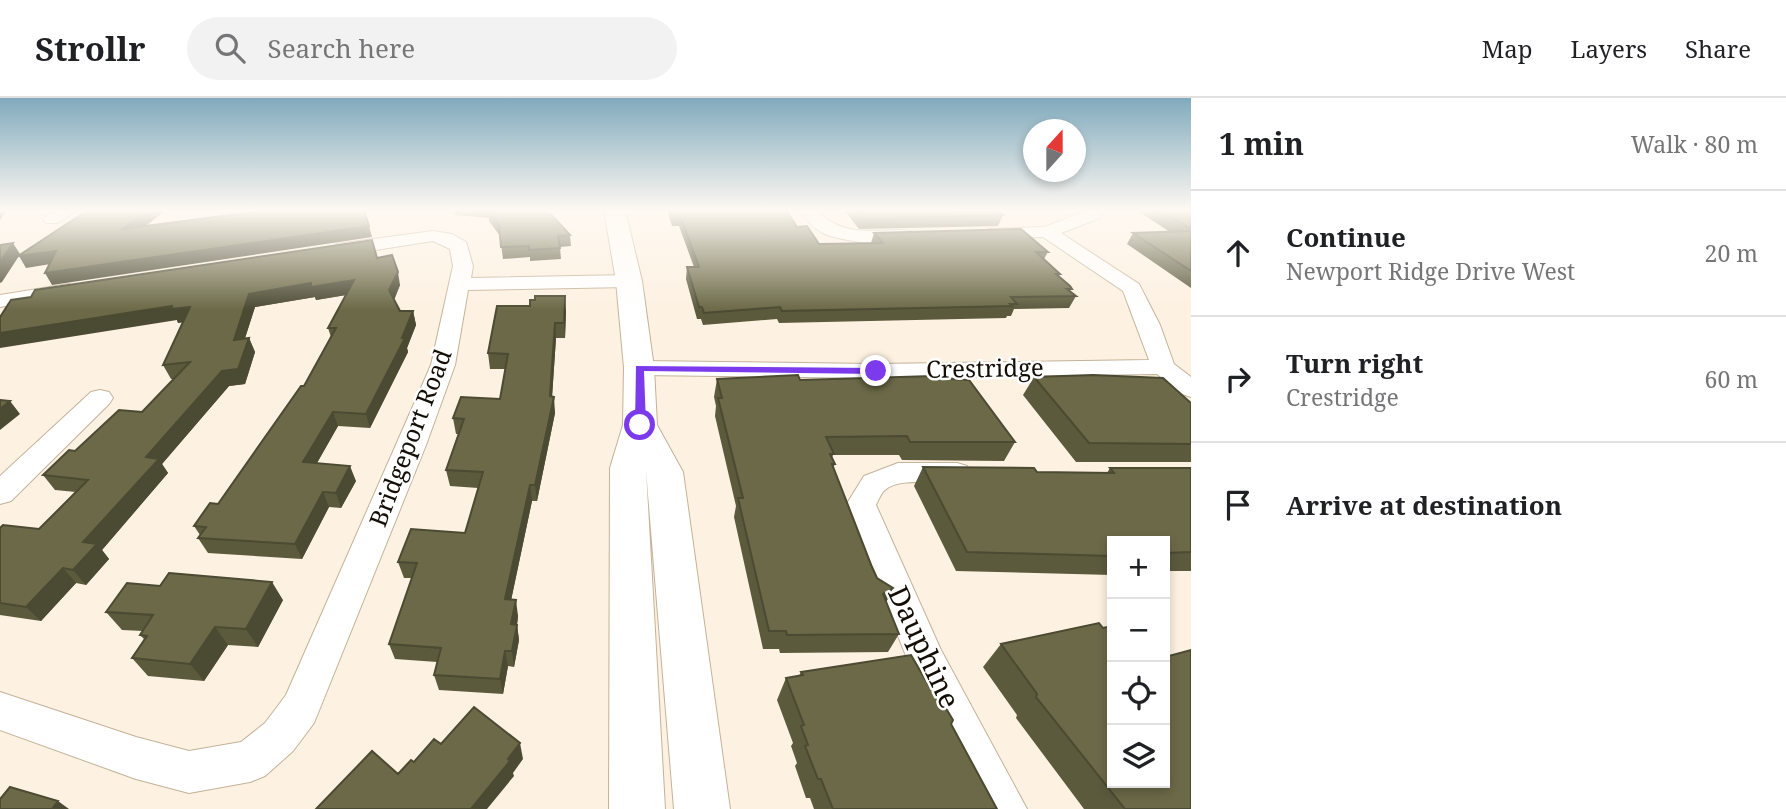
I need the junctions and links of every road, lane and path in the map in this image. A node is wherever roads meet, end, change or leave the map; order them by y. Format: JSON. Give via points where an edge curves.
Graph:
{"nodes":[{"id":1,"x":384,"y":243,"type":"edge"},
{"id":2,"x":454,"y":243,"type":"edge"},
{"id":3,"x":621,"y":243,"type":"edge"},
{"id":4,"x":1063,"y":243,"type":"edge"},
{"id":5,"x":311,"y":254,"type":"edge"},
{"id":6,"x":629,"y":281,"type":"junction"},
{"id":7,"x":459,"y":284,"type":"junction"},
{"id":8,"x":95,"y":286,"type":"edge"},
{"id":9,"x":0,"y":301,"type":"edge"},
{"id":10,"x":1163,"y":367,"type":"junction"},
{"id":11,"x":639,"y":368,"type":"junction"},
{"id":12,"x":1191,"y":390,"type":"edge"},
{"id":13,"x":100,"y":398,"type":"dead end"},
{"id":14,"x":640,"y":425,"type":"junction"},
{"id":15,"x":982,"y":473,"type":"edge"},
{"id":16,"x":0,"y":492,"type":"edge"},
{"id":17,"x":0,"y":711,"type":"edge"},
{"id":18,"x":637,"y":809,"type":"edge"},
{"id":19,"x":702,"y":809,"type":"edge"},
{"id":20,"x":1005,"y":809,"type":"edge"}],
"edges":[{"from":1,"to":5,"type":"street","name":"Bridgeport Road"},
{"from":2,"to":7,"type":"street","name":"Bridgeport Road","via":[[463,266]]},
{"from":3,"to":6,"type":"street"},
{"from":4,"to":10,"type":"street","via":[[1132,288]]},
{"from":6,"to":7,"type":"street"},
{"from":6,"to":11,"type":"street"},
{"from":7,"to":17,"type":"street","name":"Bridgeport Road","via":[[443,365],[412,445],[300,709],[279,737],[250,761],[189,772]]},
{"from":8,"to":9,"type":"street"},
{"from":10,"to":11,"type":"street","name":"Crestridge"},
{"from":10,"to":12,"type":"street"},
{"from":11,"to":14,"type":"street"},
{"from":13,"to":16,"type":"street"},
{"from":14,"to":18,"type":"street","via":[[628,468]]},
{"from":14,"to":19,"type":"street","via":[[665,472]]},
{"from":15,"to":20,"type":"street","name":"Dauphine","via":[[898,473],[874,483],[862,505],[927,661]]}]}
